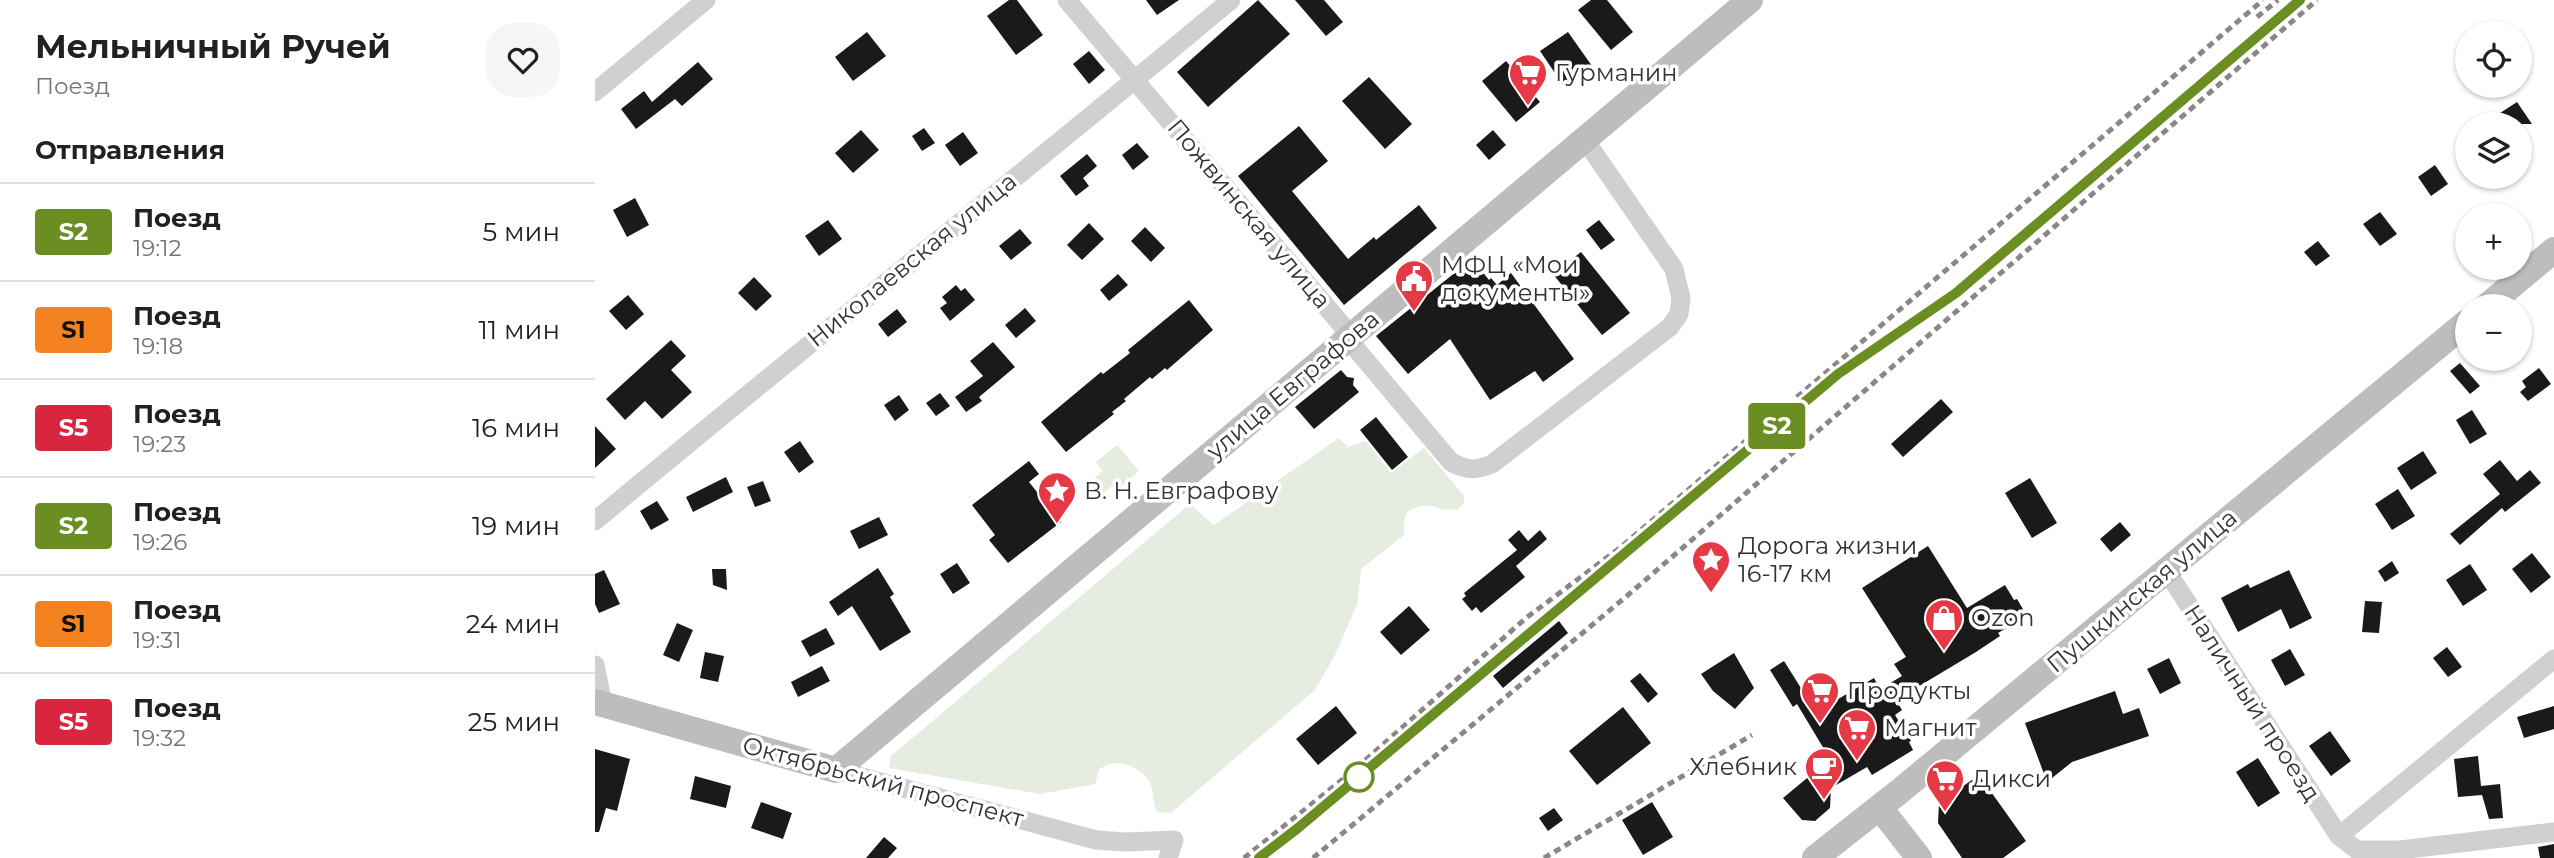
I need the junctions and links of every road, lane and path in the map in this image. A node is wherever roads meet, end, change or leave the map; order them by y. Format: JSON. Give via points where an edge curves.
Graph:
{"nodes":[{"id":1,"x":706,"y":0,"type":"edge"},
{"id":2,"x":1067,"y":0,"type":"edge"},
{"id":3,"x":1231,"y":0,"type":"edge"},
{"id":4,"x":1750,"y":0,"type":"edge"},
{"id":5,"x":1136,"y":79,"type":"junction"},
{"id":6,"x":595,"y":92,"type":"edge"},
{"id":7,"x":1585,"y":140,"type":"junction"},
{"id":8,"x":2554,"y":250,"type":"edge"},
{"id":9,"x":2501,"y":294,"type":"edge"},
{"id":10,"x":2455,"y":332,"type":"edge"},
{"id":11,"x":1349,"y":338,"type":"junction"},
{"id":12,"x":595,"y":522,"type":"edge"},
{"id":13,"x":2166,"y":570,"type":"junction"},
{"id":14,"x":2554,"y":659,"type":"edge"},
{"id":15,"x":595,"y":665,"type":"edge"},
{"id":16,"x":597,"y":702,"type":"edge"},
{"id":17,"x":836,"y":770,"type":"junction"},
{"id":18,"x":1879,"y":808,"type":"junction"},
{"id":19,"x":2554,"y":832,"type":"edge"},
{"id":20,"x":2339,"y":836,"type":"junction"},
{"id":21,"x":1171,"y":849,"type":"edge"},
{"id":22,"x":1815,"y":858,"type":"edge"},
{"id":23,"x":1919,"y":858,"type":"edge"}],
"edges":[{"from":1,"to":6,"type":"street"},
{"from":2,"to":5,"type":"street","name":"Пожвинская улица"},
{"from":3,"to":5,"type":"street","name":"Николаевская улица"},
{"from":4,"to":7,"type":"street","name":"улица Евграфова"},
{"from":5,"to":11,"type":"street","name":"Пожвинская улица"},
{"from":5,"to":12,"type":"street","name":"Николаевская улица"},
{"from":7,"to":11,"type":"street","name":"улица Евграфова"},
{"from":7,"to":11,"type":"street","name":"Пожвинская улица","via":[[1674,269],[1681,298],[1679,314],[1670,327],[1492,464],[1478,470],[1451,462]]},
{"from":8,"to":9,"type":"street"},
{"from":10,"to":13,"type":"street","name":"Пушкинская улица"},
{"from":11,"to":17,"type":"street","name":"улица Евграфова"},
{"from":13,"to":18,"type":"street","name":"Пушкинская улица"},
{"from":13,"to":20,"type":"street","name":"Наличный проезд"},
{"from":14,"to":20,"type":"street"},
{"from":15,"to":16,"type":"street","via":[[601,694]]},
{"from":16,"to":17,"type":"street","name":"Октябрьский проспект"},
{"from":17,"to":21,"type":"street","name":"Октябрьский проспект","via":[[1096,840]]},
{"from":18,"to":22,"type":"street","name":"Пушкинская улица"},
{"from":18,"to":23,"type":"street"},
{"from":19,"to":20,"type":"street","via":[[2400,850],[2357,850]]}]}
